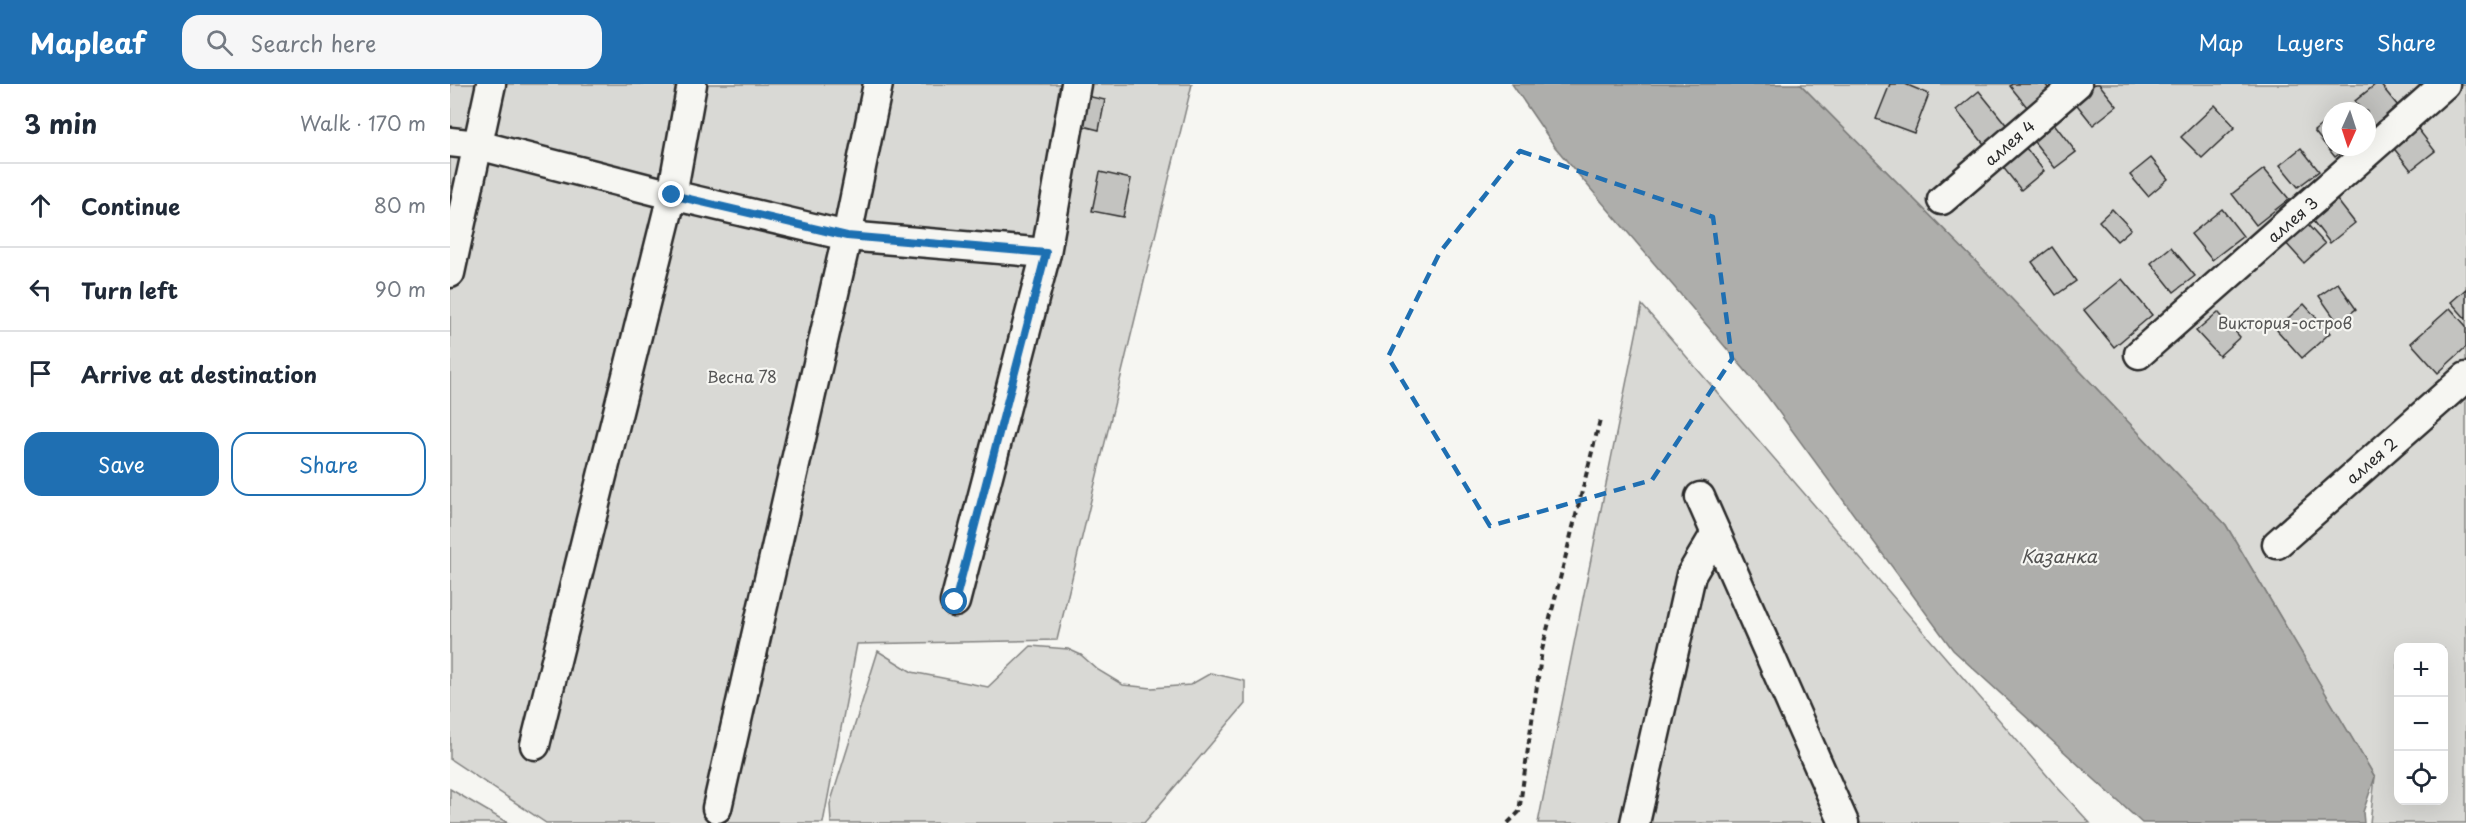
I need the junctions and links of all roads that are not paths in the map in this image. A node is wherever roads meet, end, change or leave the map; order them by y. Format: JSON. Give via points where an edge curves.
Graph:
{"nodes":[{"id":1,"x":491,"y":84,"type":"edge"},
{"id":2,"x":692,"y":84,"type":"edge"},
{"id":3,"x":878,"y":84,"type":"edge"},
{"id":4,"x":1076,"y":84,"type":"edge"},
{"id":5,"x":2077,"y":84,"type":"edge"},
{"id":6,"x":2445,"y":84,"type":"edge"},
{"id":7,"x":450,"y":142,"type":"edge"},
{"id":8,"x":478,"y":145,"type":"junction"},
{"id":9,"x":672,"y":195,"type":"junction"},
{"id":10,"x":1942,"y":200,"type":"dead end"},
{"id":11,"x":847,"y":236,"type":"junction"},
{"id":12,"x":1046,"y":253,"type":"junction"},
{"id":13,"x":450,"y":273,"type":"edge"},
{"id":14,"x":2139,"y":354,"type":"dead end"},
{"id":15,"x":2466,"y":377,"type":"edge"},
{"id":16,"x":1700,"y":497,"type":"dead end"},
{"id":17,"x":1716,"y":533,"type":"junction"},
{"id":18,"x":2277,"y":544,"type":"dead end"},
{"id":19,"x":955,"y":602,"type":"dead end"},
{"id":20,"x":535,"y":745,"type":"dead end"},
{"id":21,"x":717,"y":808,"type":"dead end"},
{"id":22,"x":1842,"y":821,"type":"edge"},
{"id":23,"x":1635,"y":823,"type":"edge"}],
"edges":[{"from":1,"to":8,"type":"lane"},
{"from":2,"to":9,"type":"lane"},
{"from":3,"to":11,"type":"lane"},
{"from":4,"to":12,"type":"lane"},
{"from":5,"to":10,"type":"lane","name":"аллея 4"},
{"from":6,"to":14,"type":"lane","name":"аллея 3"},
{"from":7,"to":8,"type":"lane"},
{"from":8,"to":9,"type":"lane"},
{"from":8,"to":13,"type":"lane"},
{"from":9,"to":11,"type":"lane"},
{"from":9,"to":20,"type":"lane"},
{"from":11,"to":12,"type":"lane"},
{"from":11,"to":21,"type":"lane"},
{"from":12,"to":19,"type":"lane"},
{"from":15,"to":18,"type":"lane","name":"аллея 2"},
{"from":16,"to":17,"type":"lane"},
{"from":17,"to":22,"type":"lane"},
{"from":17,"to":23,"type":"lane","via":[[1691,574]]}]}
